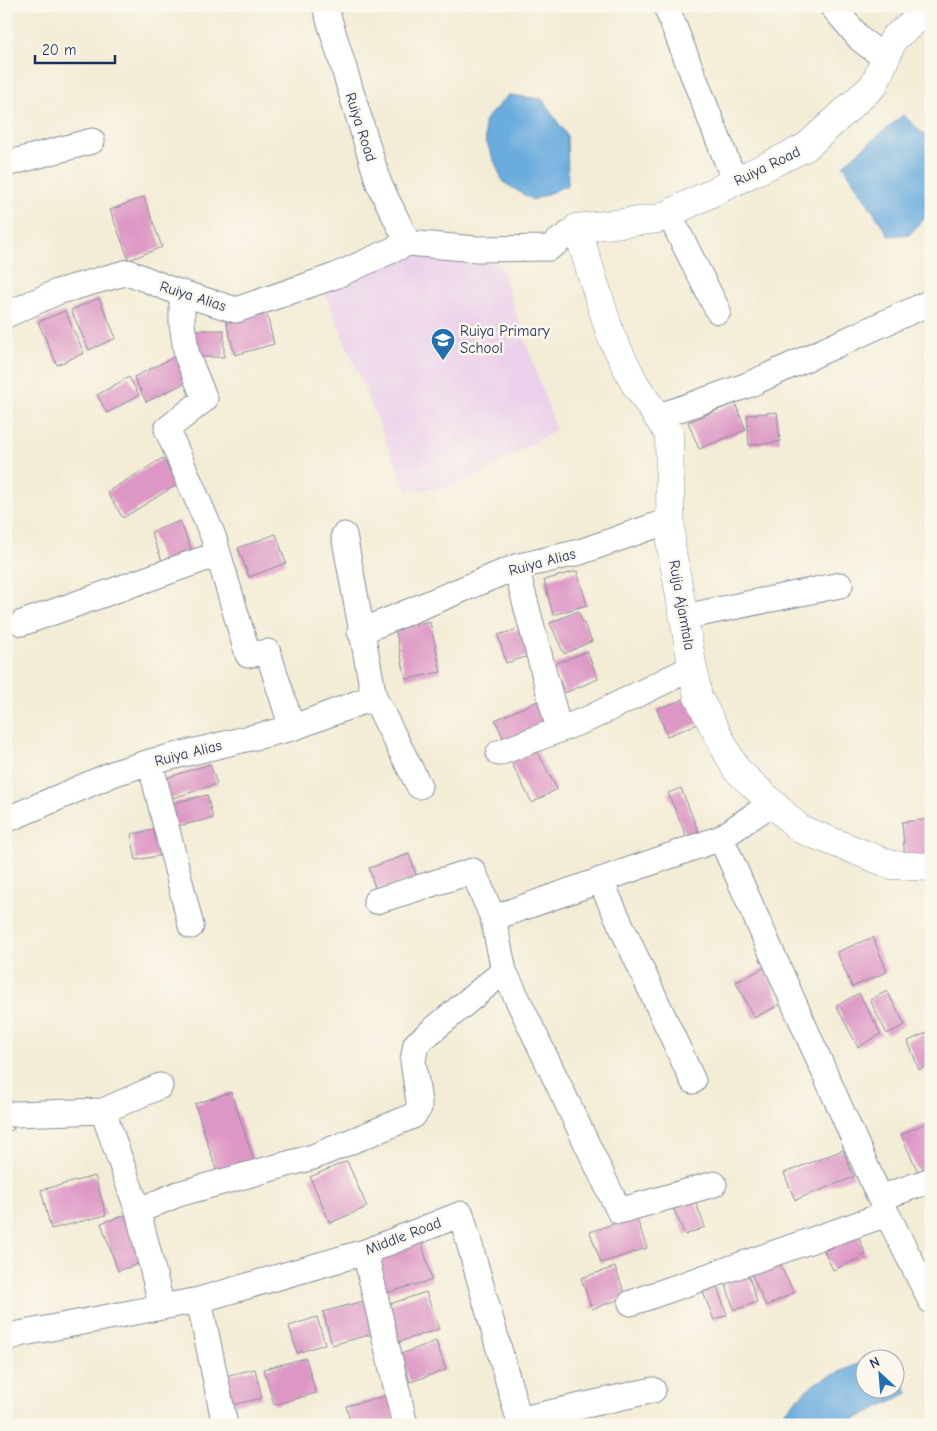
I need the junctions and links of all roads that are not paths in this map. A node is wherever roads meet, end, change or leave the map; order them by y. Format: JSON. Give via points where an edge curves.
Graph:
{"nodes":[{"id":1,"x":325,"y":6,"type":"edge"},
{"id":2,"x":666,"y":6,"type":"edge"},
{"id":3,"x":832,"y":6,"type":"edge"},
{"id":4,"x":931,"y":8,"type":"edge"},
{"id":5,"x":885,"y":58,"type":"junction"},
{"id":6,"x":92,"y":141,"type":"dead end"},
{"id":7,"x":6,"y":164,"type":"edge"},
{"id":8,"x":735,"y":182,"type":"junction"},
{"id":9,"x":670,"y":214,"type":"junction"},
{"id":10,"x":577,"y":228,"type":"junction"},
{"id":11,"x":408,"y":243,"type":"junction"},
{"id":12,"x":182,"y":293,"type":"junction"},
{"id":13,"x":931,"y":302,"type":"edge"},
{"id":14,"x":718,"y":311,"type":"dead end"},
{"id":15,"x":6,"y":315,"type":"edge"},
{"id":16,"x":657,"y":417,"type":"junction"},
{"id":17,"x":671,"y":520,"type":"junction"},
{"id":18,"x":344,"y":535,"type":"dead end"},
{"id":19,"x":218,"y":554,"type":"junction"},
{"id":20,"x":516,"y":567,"type":"junction"},
{"id":21,"x":840,"y":585,"type":"dead end"},
{"id":22,"x":684,"y":617,"type":"junction"},
{"id":23,"x":22,"y":623,"type":"dead end"},
{"id":24,"x":360,"y":632,"type":"junction"},
{"id":25,"x":693,"y":667,"type":"junction"},
{"id":26,"x":374,"y":697,"type":"junction"},
{"id":27,"x":292,"y":728,"type":"junction"},
{"id":28,"x":558,"y":730,"type":"junction"},
{"id":29,"x":499,"y":753,"type":"dead end"},
{"id":30,"x":150,"y":762,"type":"junction"},
{"id":31,"x":419,"y":786,"type":"dead end"},
{"id":32,"x":772,"y":803,"type":"junction"},
{"id":33,"x":6,"y":820,"type":"edge"},
{"id":34,"x":721,"y":838,"type":"junction"},
{"id":35,"x":931,"y":867,"type":"edge"},
{"id":36,"x":600,"y":880,"type":"junction"},
{"id":37,"x":376,"y":901,"type":"dead end"},
{"id":38,"x":493,"y":918,"type":"junction"},
{"id":39,"x":191,"y":926,"type":"dead end"},
{"id":40,"x":504,"y":971,"type":"junction"},
{"id":41,"x":693,"y":1081,"type":"dead end"},
{"id":42,"x":160,"y":1086,"type":"dead end"},
{"id":43,"x":103,"y":1111,"type":"junction"},
{"id":44,"x":14,"y":1114,"type":"dead end"},
{"id":45,"x":931,"y":1180,"type":"edge"},
{"id":46,"x":714,"y":1184,"type":"dead end"},
{"id":47,"x":883,"y":1206,"type":"junction"},
{"id":48,"x":138,"y":1211,"type":"junction"},
{"id":49,"x":365,"y":1252,"type":"junction"},
{"id":50,"x":199,"y":1300,"type":"junction"},
{"id":51,"x":931,"y":1301,"type":"edge"},
{"id":52,"x":631,"y":1303,"type":"dead end"},
{"id":53,"x":162,"y":1307,"type":"junction"},
{"id":54,"x":6,"y":1339,"type":"edge"},
{"id":55,"x":653,"y":1390,"type":"dead end"},
{"id":56,"x":226,"y":1425,"type":"edge"},
{"id":57,"x":405,"y":1425,"type":"edge"}],
"edges":[{"from":1,"to":11,"type":"street","name":"Ruiya Road","via":[[380,184]]},
{"from":2,"to":8,"type":"street"},
{"from":3,"to":5,"type":"street","via":[[861,40]]},
{"from":4,"to":5,"type":"street","name":"Ruiya Road","via":[[894,38]]},
{"from":5,"to":8,"type":"street","name":"Ruiya Road","via":[[874,85],[806,147]]},
{"from":6,"to":7,"type":"street"},
{"from":8,"to":9,"type":"street","name":"Ruiya Road"},
{"from":9,"to":10,"type":"street","name":"Ruiya Road","via":[[658,219]]},
{"from":9,"to":14,"type":"street"},
{"from":10,"to":11,"type":"street","via":[[549,248],[476,249]]},
{"from":10,"to":16,"type":"street","name":"Ruija Ajamtala","via":[[612,336],[635,384]]},
{"from":11,"to":12,"type":"street","name":"Ruiya Alias","via":[[335,276],[236,310]]},
{"from":12,"to":15,"type":"street","name":"Ruiya Alias","via":[[128,272],[57,292]]},
{"from":12,"to":19,"type":"street","via":[[187,356],[205,399],[168,429]]},
{"from":13,"to":16,"type":"street","via":[[748,385]]},
{"from":16,"to":17,"type":"street","name":"Ruija Ajamtala","via":[[669,434]]},
{"from":17,"to":20,"type":"street","name":"Ruiya Alias","via":[[580,552]]},
{"from":17,"to":22,"type":"street","name":"Ruija Ajamtala","via":[[671,546]]},
{"from":18,"to":24,"type":"street"},
{"from":19,"to":23,"type":"street"},
{"from":19,"to":27,"type":"street","via":[[248,656],[268,652]]},
{"from":20,"to":24,"type":"street","name":"Ruiya Alias"},
{"from":20,"to":28,"type":"street"},
{"from":21,"to":22,"type":"street"},
{"from":22,"to":25,"type":"street","name":"Ruija Ajamtala"},
{"from":24,"to":26,"type":"street"},
{"from":25,"to":28,"type":"street","via":[[590,718]]},
{"from":25,"to":32,"type":"street","name":"Ruija Ajamtala","via":[[698,697],[736,769]]},
{"from":26,"to":27,"type":"street","name":"Ruiya Alias"},
{"from":26,"to":31,"type":"street"},
{"from":27,"to":30,"type":"street","name":"Ruiya Alias"},
{"from":28,"to":29,"type":"street"},
{"from":30,"to":33,"type":"street","name":"Ruiya Alias"},
{"from":30,"to":39,"type":"street"},
{"from":32,"to":34,"type":"street"},
{"from":32,"to":35,"type":"street","name":"Ruija Ajamtala","via":[[800,829],[892,865]]},
{"from":34,"to":36,"type":"street"},
{"from":34,"to":47,"type":"street"},
{"from":36,"to":38,"type":"street"},
{"from":36,"to":41,"type":"street"},
{"from":37,"to":38,"type":"street","via":[[473,871]]},
{"from":38,"to":40,"type":"street"},
{"from":40,"to":46,"type":"street","via":[[619,1211]]},
{"from":40,"to":48,"type":"street","via":[[416,1044],[413,1061],[419,1108],[413,1116],[313,1157],[178,1194]]},
{"from":42,"to":43,"type":"street"},
{"from":43,"to":44,"type":"street"},
{"from":43,"to":48,"type":"street"},
{"from":45,"to":47,"type":"street"},
{"from":47,"to":51,"type":"street"},
{"from":47,"to":52,"type":"street"},
{"from":48,"to":53,"type":"street"},
{"from":49,"to":50,"type":"street","name":"Middle Road"},
{"from":49,"to":55,"type":"street","name":"Middle Road","via":[[461,1214],[515,1410],[523,1419]]},
{"from":49,"to":57,"type":"street"},
{"from":50,"to":53,"type":"street","name":"Middle Road"},
{"from":50,"to":56,"type":"street"},
{"from":53,"to":54,"type":"street","name":"Middle Road"}]}
